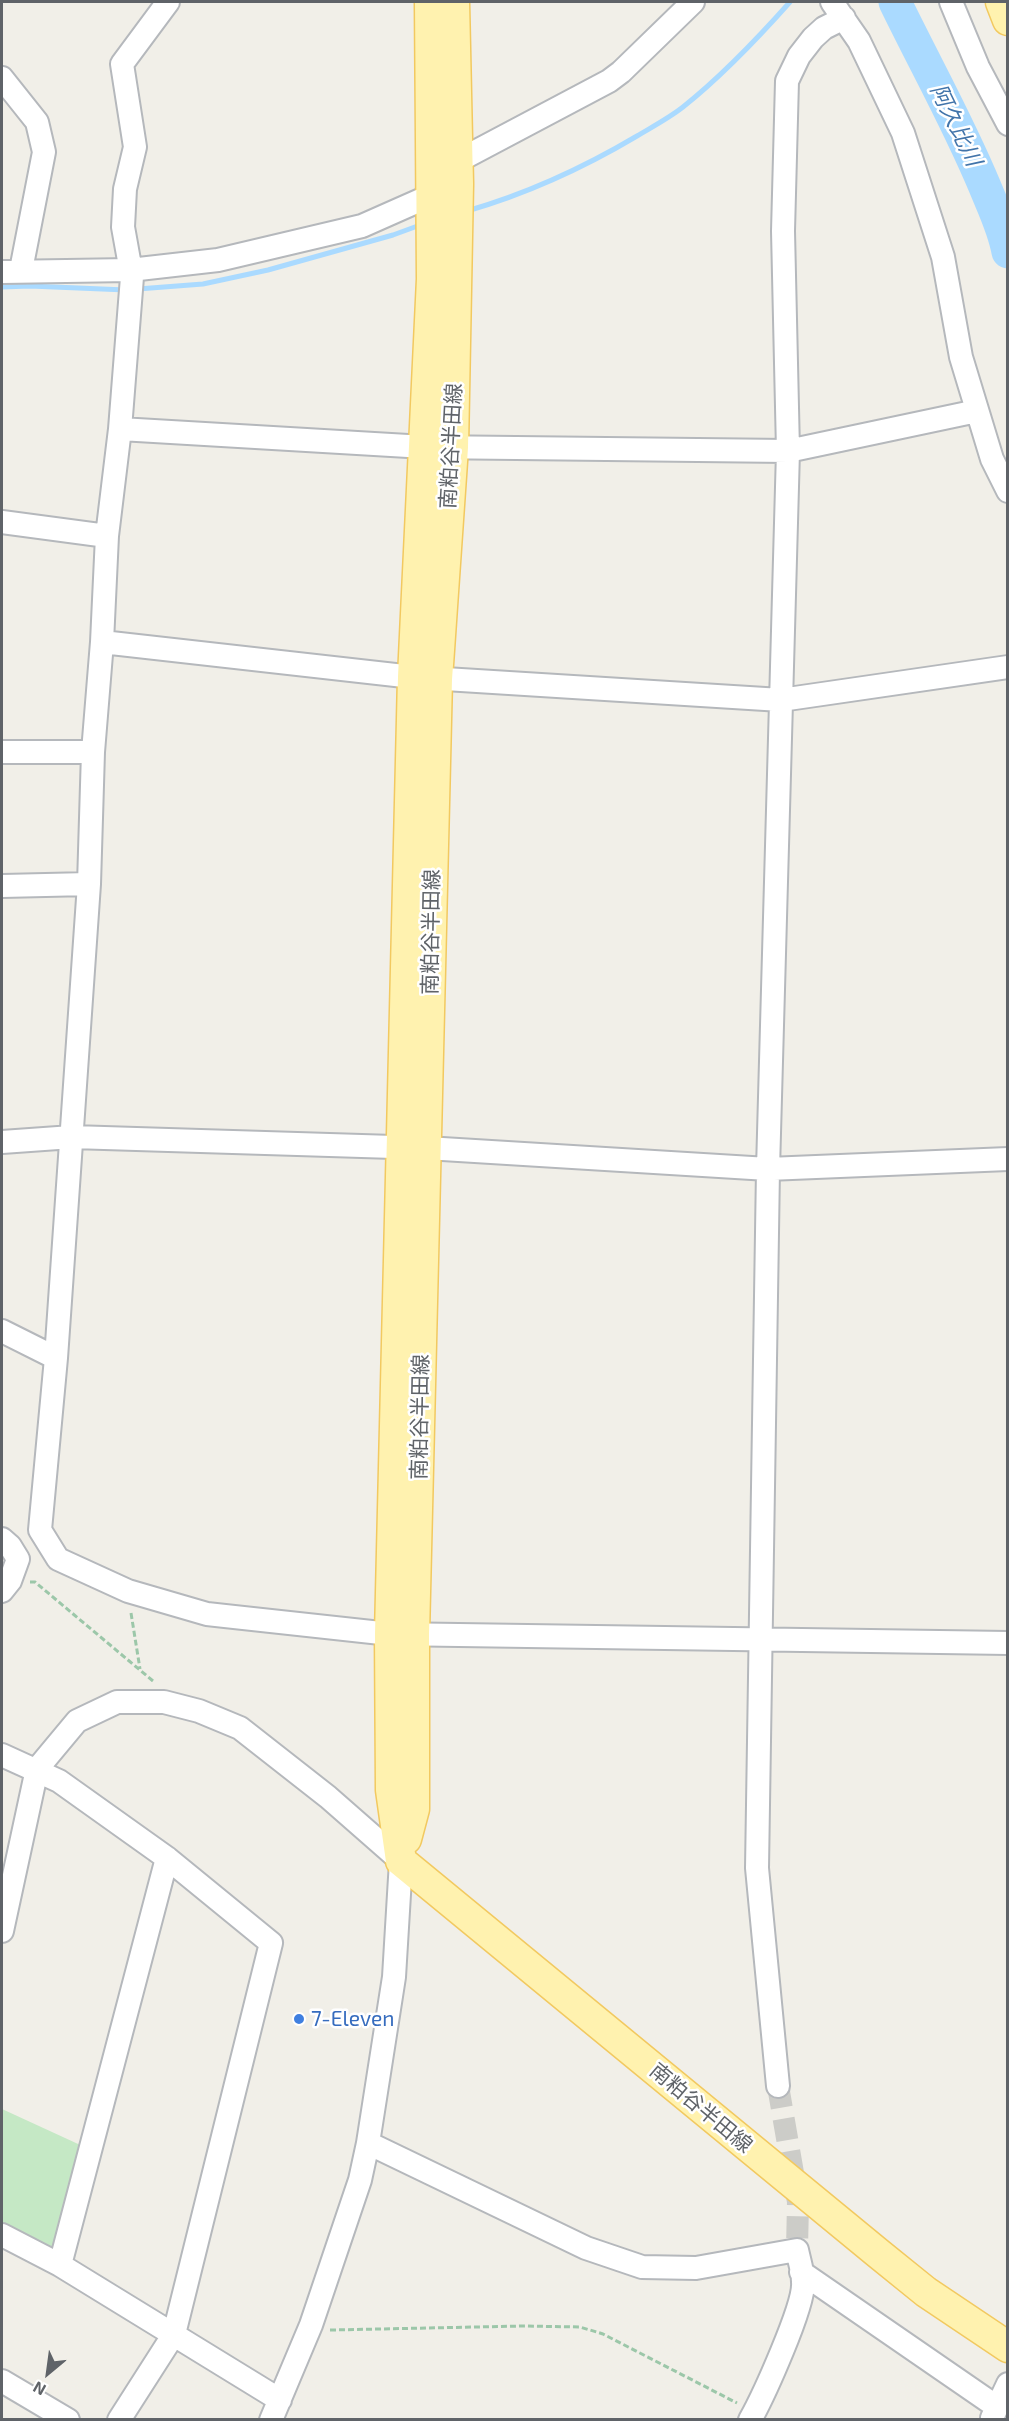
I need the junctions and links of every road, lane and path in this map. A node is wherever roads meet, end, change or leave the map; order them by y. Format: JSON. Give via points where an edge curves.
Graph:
{"nodes":[{"id":1,"x":168,"y":2,"type":"edge"},
{"id":2,"x":430,"y":2,"type":"edge"},
{"id":3,"x":454,"y":2,"type":"edge"},
{"id":4,"x":693,"y":2,"type":"edge"},
{"id":5,"x":951,"y":2,"type":"edge"},
{"id":6,"x":1001,"y":2,"type":"edge"},
{"id":7,"x":839,"y":11,"type":"edge"},
{"id":8,"x":1008,"y":20,"type":"edge"},
{"id":9,"x":2,"y":78,"type":"edge"},
{"id":10,"x":1008,"y":124,"type":"edge"},
{"id":11,"x":449,"y":180,"type":"junction"},
{"id":12,"x":11,"y":271,"type":"edge"},
{"id":13,"x":131,"y":273,"type":"junction"},
{"id":14,"x":977,"y":411,"type":"junction"},
{"id":15,"x":120,"y":429,"type":"junction"},
{"id":16,"x":439,"y":447,"type":"junction"},
{"id":17,"x":788,"y":451,"type":"junction"},
{"id":18,"x":1008,"y":491,"type":"edge"},
{"id":19,"x":2,"y":522,"type":"edge"},
{"id":20,"x":107,"y":536,"type":"junction"},
{"id":21,"x":102,"y":642,"type":"junction"},
{"id":22,"x":1008,"y":667,"type":"edge"},
{"id":23,"x":425,"y":678,"type":"junction"},
{"id":24,"x":781,"y":700,"type":"junction"},
{"id":25,"x":2,"y":752,"type":"edge"},
{"id":26,"x":93,"y":752,"type":"junction"},
{"id":27,"x":89,"y":884,"type":"junction"},
{"id":28,"x":2,"y":886,"type":"edge"},
{"id":29,"x":72,"y":1137,"type":"junction"},
{"id":30,"x":2,"y":1142,"type":"edge"},
{"id":31,"x":414,"y":1148,"type":"junction"},
{"id":32,"x":1008,"y":1159,"type":"edge"},
{"id":33,"x":768,"y":1169,"type":"junction"},
{"id":34,"x":2,"y":1331,"type":"edge"},
{"id":35,"x":56,"y":1358,"type":"junction"},
{"id":36,"x":2,"y":1539,"type":"edge"},
{"id":37,"x":6,"y":1586,"type":"edge"},
{"id":38,"x":128,"y":1591,"type":"junction"},
{"id":39,"x":402,"y":1634,"type":"junction"},
{"id":40,"x":760,"y":1638,"type":"junction"},
{"id":41,"x":1008,"y":1643,"type":"edge"},
{"id":42,"x":140,"y":1670,"type":"junction"},
{"id":43,"x":164,"y":1702,"type":"junction"},
{"id":44,"x":2,"y":1755,"type":"edge"},
{"id":45,"x":37,"y":1769,"type":"junction"},
{"id":46,"x":167,"y":1858,"type":"junction"},
{"id":47,"x":9,"y":1861,"type":"edge"},
{"id":48,"x":401,"y":1861,"type":"junction"},
{"id":49,"x":2,"y":1931,"type":"edge"},
{"id":50,"x":778,"y":2085,"type":"tunnel mouth"},
{"id":51,"x":368,"y":2143,"type":"junction"},
{"id":52,"x":2,"y":2235,"type":"edge"},
{"id":53,"x":60,"y":2265,"type":"junction"},
{"id":54,"x":801,"y":2272,"type":"junction"},
{"id":55,"x":311,"y":2325,"type":"junction"},
{"id":56,"x":174,"y":2334,"type":"junction"},
{"id":57,"x":1008,"y":2347,"type":"edge"},
{"id":58,"x":2,"y":2381,"type":"edge"},
{"id":59,"x":1008,"y":2384,"type":"edge"},
{"id":60,"x":275,"y":2410,"type":"edge"},
{"id":61,"x":994,"y":2413,"type":"edge"},
{"id":62,"x":752,"y":2416,"type":"edge"},
{"id":63,"x":68,"y":2420,"type":"edge"},
{"id":64,"x":119,"y":2420,"type":"edge"}],
"edges":[{"from":1,"to":13,"type":"street","via":[[122,64],[135,147],[125,189],[123,227]]},
{"from":2,"to":11,"type":"main road","name":"南粕谷半田線"},
{"from":3,"to":11,"type":"main road","name":"南粕谷半田線"},
{"from":4,"to":11,"type":"street","via":[[609,81]]},
{"from":5,"to":10,"type":"street","via":[[978,67]]},
{"from":6,"to":8,"type":"main road"},
{"from":7,"to":14,"type":"street","via":[[859,41],[903,133],[943,256],[961,357]]},
{"from":7,"to":17,"type":"street","via":[[799,56],[787,81],[783,231]]},
{"from":9,"to":12,"type":"street","via":[[37,122],[44,153]]},
{"from":11,"to":13,"type":"street","via":[[362,226],[218,260]]},
{"from":11,"to":16,"type":"main road","name":"南粕谷半田線"},
{"from":12,"to":13,"type":"street"},
{"from":13,"to":15,"type":"street"},
{"from":14,"to":17,"type":"street"},
{"from":14,"to":18,"type":"street","via":[[992,459]]},
{"from":15,"to":16,"type":"street"},
{"from":15,"to":20,"type":"street"},
{"from":16,"to":17,"type":"street"},
{"from":16,"to":23,"type":"main road","name":"南粕谷半田線"},
{"from":17,"to":24,"type":"street"},
{"from":19,"to":20,"type":"street"},
{"from":20,"to":21,"type":"street"},
{"from":21,"to":23,"type":"street"},
{"from":21,"to":26,"type":"street"},
{"from":22,"to":24,"type":"street"},
{"from":23,"to":24,"type":"street"},
{"from":23,"to":31,"type":"main road","name":"南粕谷半田線"},
{"from":24,"to":33,"type":"street"},
{"from":25,"to":26,"type":"street"},
{"from":26,"to":27,"type":"street"},
{"from":27,"to":28,"type":"street"},
{"from":27,"to":29,"type":"street"},
{"from":29,"to":30,"type":"street"},
{"from":29,"to":31,"type":"street"},
{"from":29,"to":35,"type":"street"},
{"from":31,"to":33,"type":"street"},
{"from":31,"to":39,"type":"main road","name":"南粕谷半田線"},
{"from":32,"to":33,"type":"street"},
{"from":33,"to":40,"type":"street"},
{"from":34,"to":35,"type":"street"},
{"from":35,"to":38,"type":"street","via":[[40,1530],[58,1559]]},
{"from":36,"to":37,"type":"street","via":[[18,1559]]},
{"from":37,"to":42,"type":"path","via":[[35,1582]]},
{"from":38,"to":39,"type":"street","via":[[207,1614]]},
{"from":38,"to":42,"type":"path"},
{"from":39,"to":40,"type":"street"},
{"from":39,"to":48,"type":"main road","name":"南粕谷半田線","via":[[414,1809]]},
{"from":40,"to":41,"type":"street"},
{"from":40,"to":50,"type":"street","via":[[757,1868]]},
{"from":42,"to":43,"type":"path","via":[[162,1688]]},
{"from":43,"to":45,"type":"street","via":[[117,1702],[77,1721]]},
{"from":43,"to":48,"type":"street","via":[[240,1728]]},
{"from":44,"to":45,"type":"street"},
{"from":45,"to":46,"type":"street"},
{"from":45,"to":47,"type":"street"},
{"from":46,"to":53,"type":"street"},
{"from":46,"to":56,"type":"street","via":[[271,1943]]},
{"from":47,"to":49,"type":"street"},
{"from":48,"to":51,"type":"street","via":[[394,1977]]},
{"from":48,"to":57,"type":"main road","name":"南粕谷半田線","via":[[879,2254]]},
{"from":51,"to":54,"type":"street","via":[[586,2248],[642,2267],[696,2268],[797,2250]]},
{"from":51,"to":55,"type":"street","via":[[360,2180]]},
{"from":52,"to":53,"type":"street"},
{"from":53,"to":56,"type":"street"},
{"from":54,"to":61,"type":"street"},
{"from":54,"to":62,"type":"street","via":[[804,2283],[798,2306]]},
{"from":55,"to":60,"type":"street"},
{"from":55,"to":62,"type":"path","via":[[322,2330],[525,2326],[587,2329],[603,2334]]},
{"from":56,"to":60,"type":"street"},
{"from":56,"to":64,"type":"street"},
{"from":58,"to":63,"type":"street"},
{"from":59,"to":61,"type":"street"}]}
